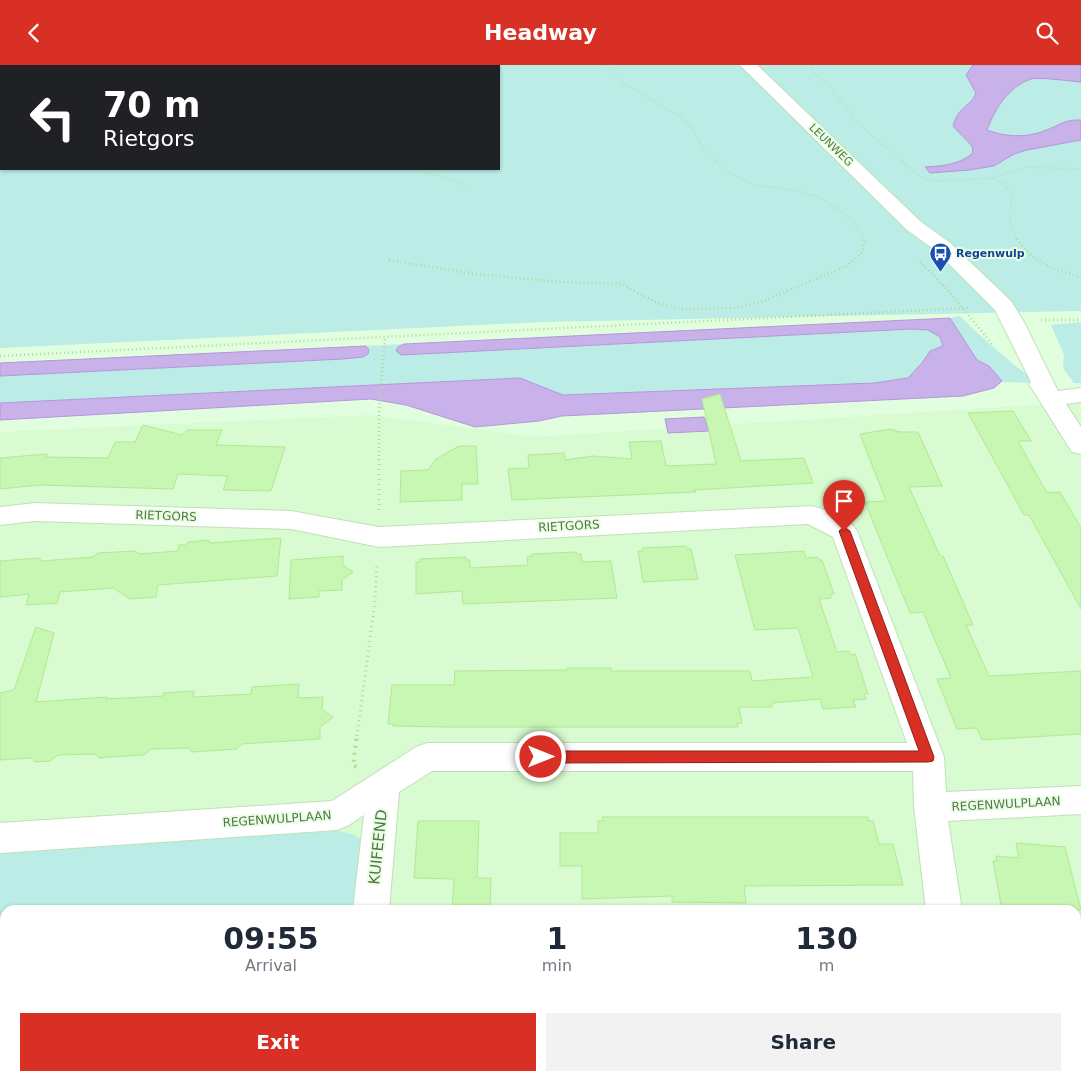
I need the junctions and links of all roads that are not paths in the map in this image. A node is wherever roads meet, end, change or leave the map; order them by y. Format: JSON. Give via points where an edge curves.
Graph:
{"nodes":[{"id":1,"x":748,"y":65,"type":"edge"},
{"id":2,"x":914,"y":226,"type":"junction"},
{"id":3,"x":1081,"y":395,"type":"edge"},
{"id":4,"x":1051,"y":399,"type":"junction"},
{"id":5,"x":1081,"y":446,"type":"edge"},
{"id":6,"x":0,"y":516,"type":"edge"},
{"id":7,"x":928,"y":757,"type":"junction"},
{"id":8,"x":384,"y":784,"type":"junction"},
{"id":9,"x":1081,"y":799,"type":"edge"},
{"id":10,"x":930,"y":807,"type":"junction"},
{"id":11,"x":0,"y":838,"type":"edge"},
{"id":12,"x":372,"y":905,"type":"edge"},
{"id":13,"x":943,"y":905,"type":"edge"}],
"edges":[{"from":1,"to":2,"type":"street","name":"LEUNWEG"},
{"from":2,"to":4,"type":"street","name":"LEUNWEG","via":[[930,248],[986,307]]},
{"from":2,"to":4,"type":"street","name":"LEUNWEG","via":[[942,246],[1003,305]]},
{"from":3,"to":4,"type":"street"},
{"from":4,"to":5,"type":"street","name":"LEUNWEG"},
{"from":6,"to":7,"type":"street","name":"RIETGORS","via":[[35,512],[291,520],[379,537],[812,515],[844,531]]},
{"from":7,"to":8,"type":"street","name":"REGENWULPLAAN","via":[[427,757]]},
{"from":7,"to":10,"type":"street","name":"RIETGORS"},
{"from":8,"to":11,"type":"street","name":"REGENWULPLAAN","via":[[337,815]]},
{"from":8,"to":12,"type":"street","name":"KUIFEEND"},
{"from":9,"to":10,"type":"street","name":"REGENWULPLAAN"},
{"from":10,"to":13,"type":"street","name":"RIETGORS"}]}
